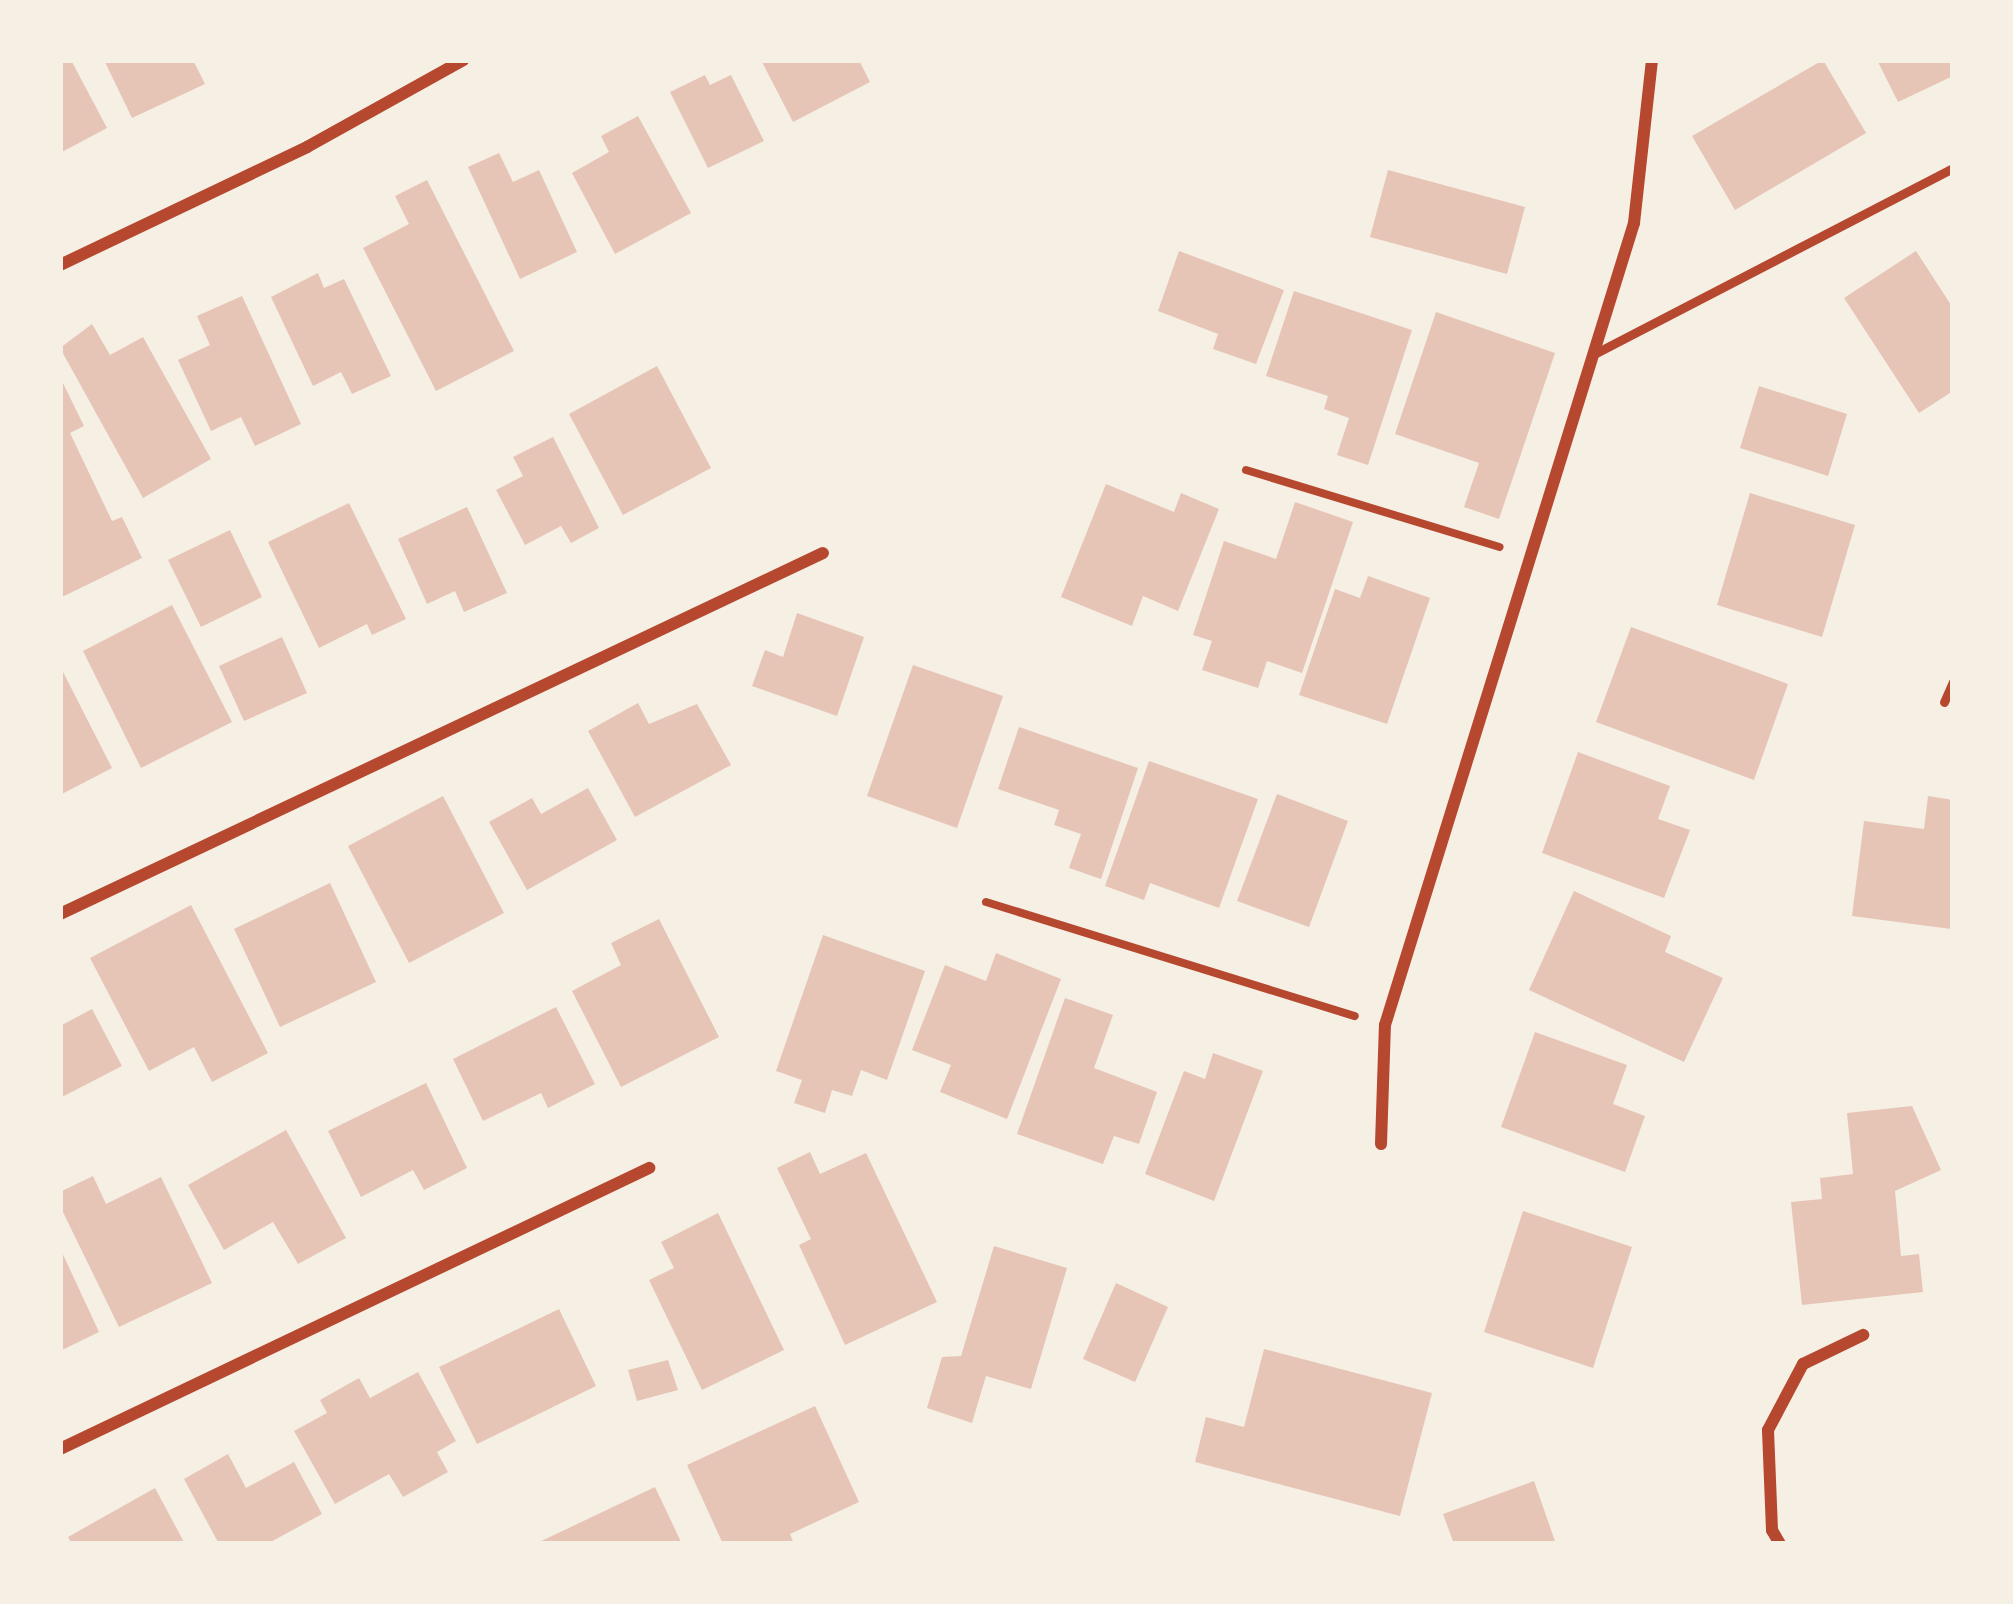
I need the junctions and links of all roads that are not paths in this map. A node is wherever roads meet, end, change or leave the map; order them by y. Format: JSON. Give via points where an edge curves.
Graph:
{"nodes":[{"id":1,"x":463,"y":60,"type":"edge"},
{"id":2,"x":1652,"y":60,"type":"edge"},
{"id":3,"x":1953,"y":168,"type":"edge"},
{"id":4,"x":60,"y":266,"type":"edge"},
{"id":5,"x":1596,"y":353,"type":"junction"},
{"id":6,"x":824,"y":553,"type":"dead end"},
{"id":7,"x":1953,"y":682,"type":"edge"},
{"id":8,"x":1944,"y":702,"type":"dead end"},
{"id":9,"x":60,"y":914,"type":"edge"},
{"id":10,"x":1381,"y":1144,"type":"dead end"},
{"id":11,"x":649,"y":1168,"type":"dead end"},
{"id":12,"x":1863,"y":1336,"type":"dead end"},
{"id":13,"x":60,"y":1449,"type":"edge"},
{"id":14,"x":1780,"y":1544,"type":"edge"}],
"edges":[{"from":1,"to":4,"type":"street","via":[[307,147]]},
{"from":2,"to":5,"type":"street","via":[[1634,224]]},
{"from":3,"to":5,"type":"lane"},
{"from":5,"to":10,"type":"street","via":[[1385,1025]]},
{"from":6,"to":9,"type":"street"},
{"from":7,"to":8,"type":"lane"},
{"from":11,"to":13,"type":"street"},
{"from":12,"to":14,"type":"street","via":[[1803,1364],[1768,1430],[1772,1530]]}]}
